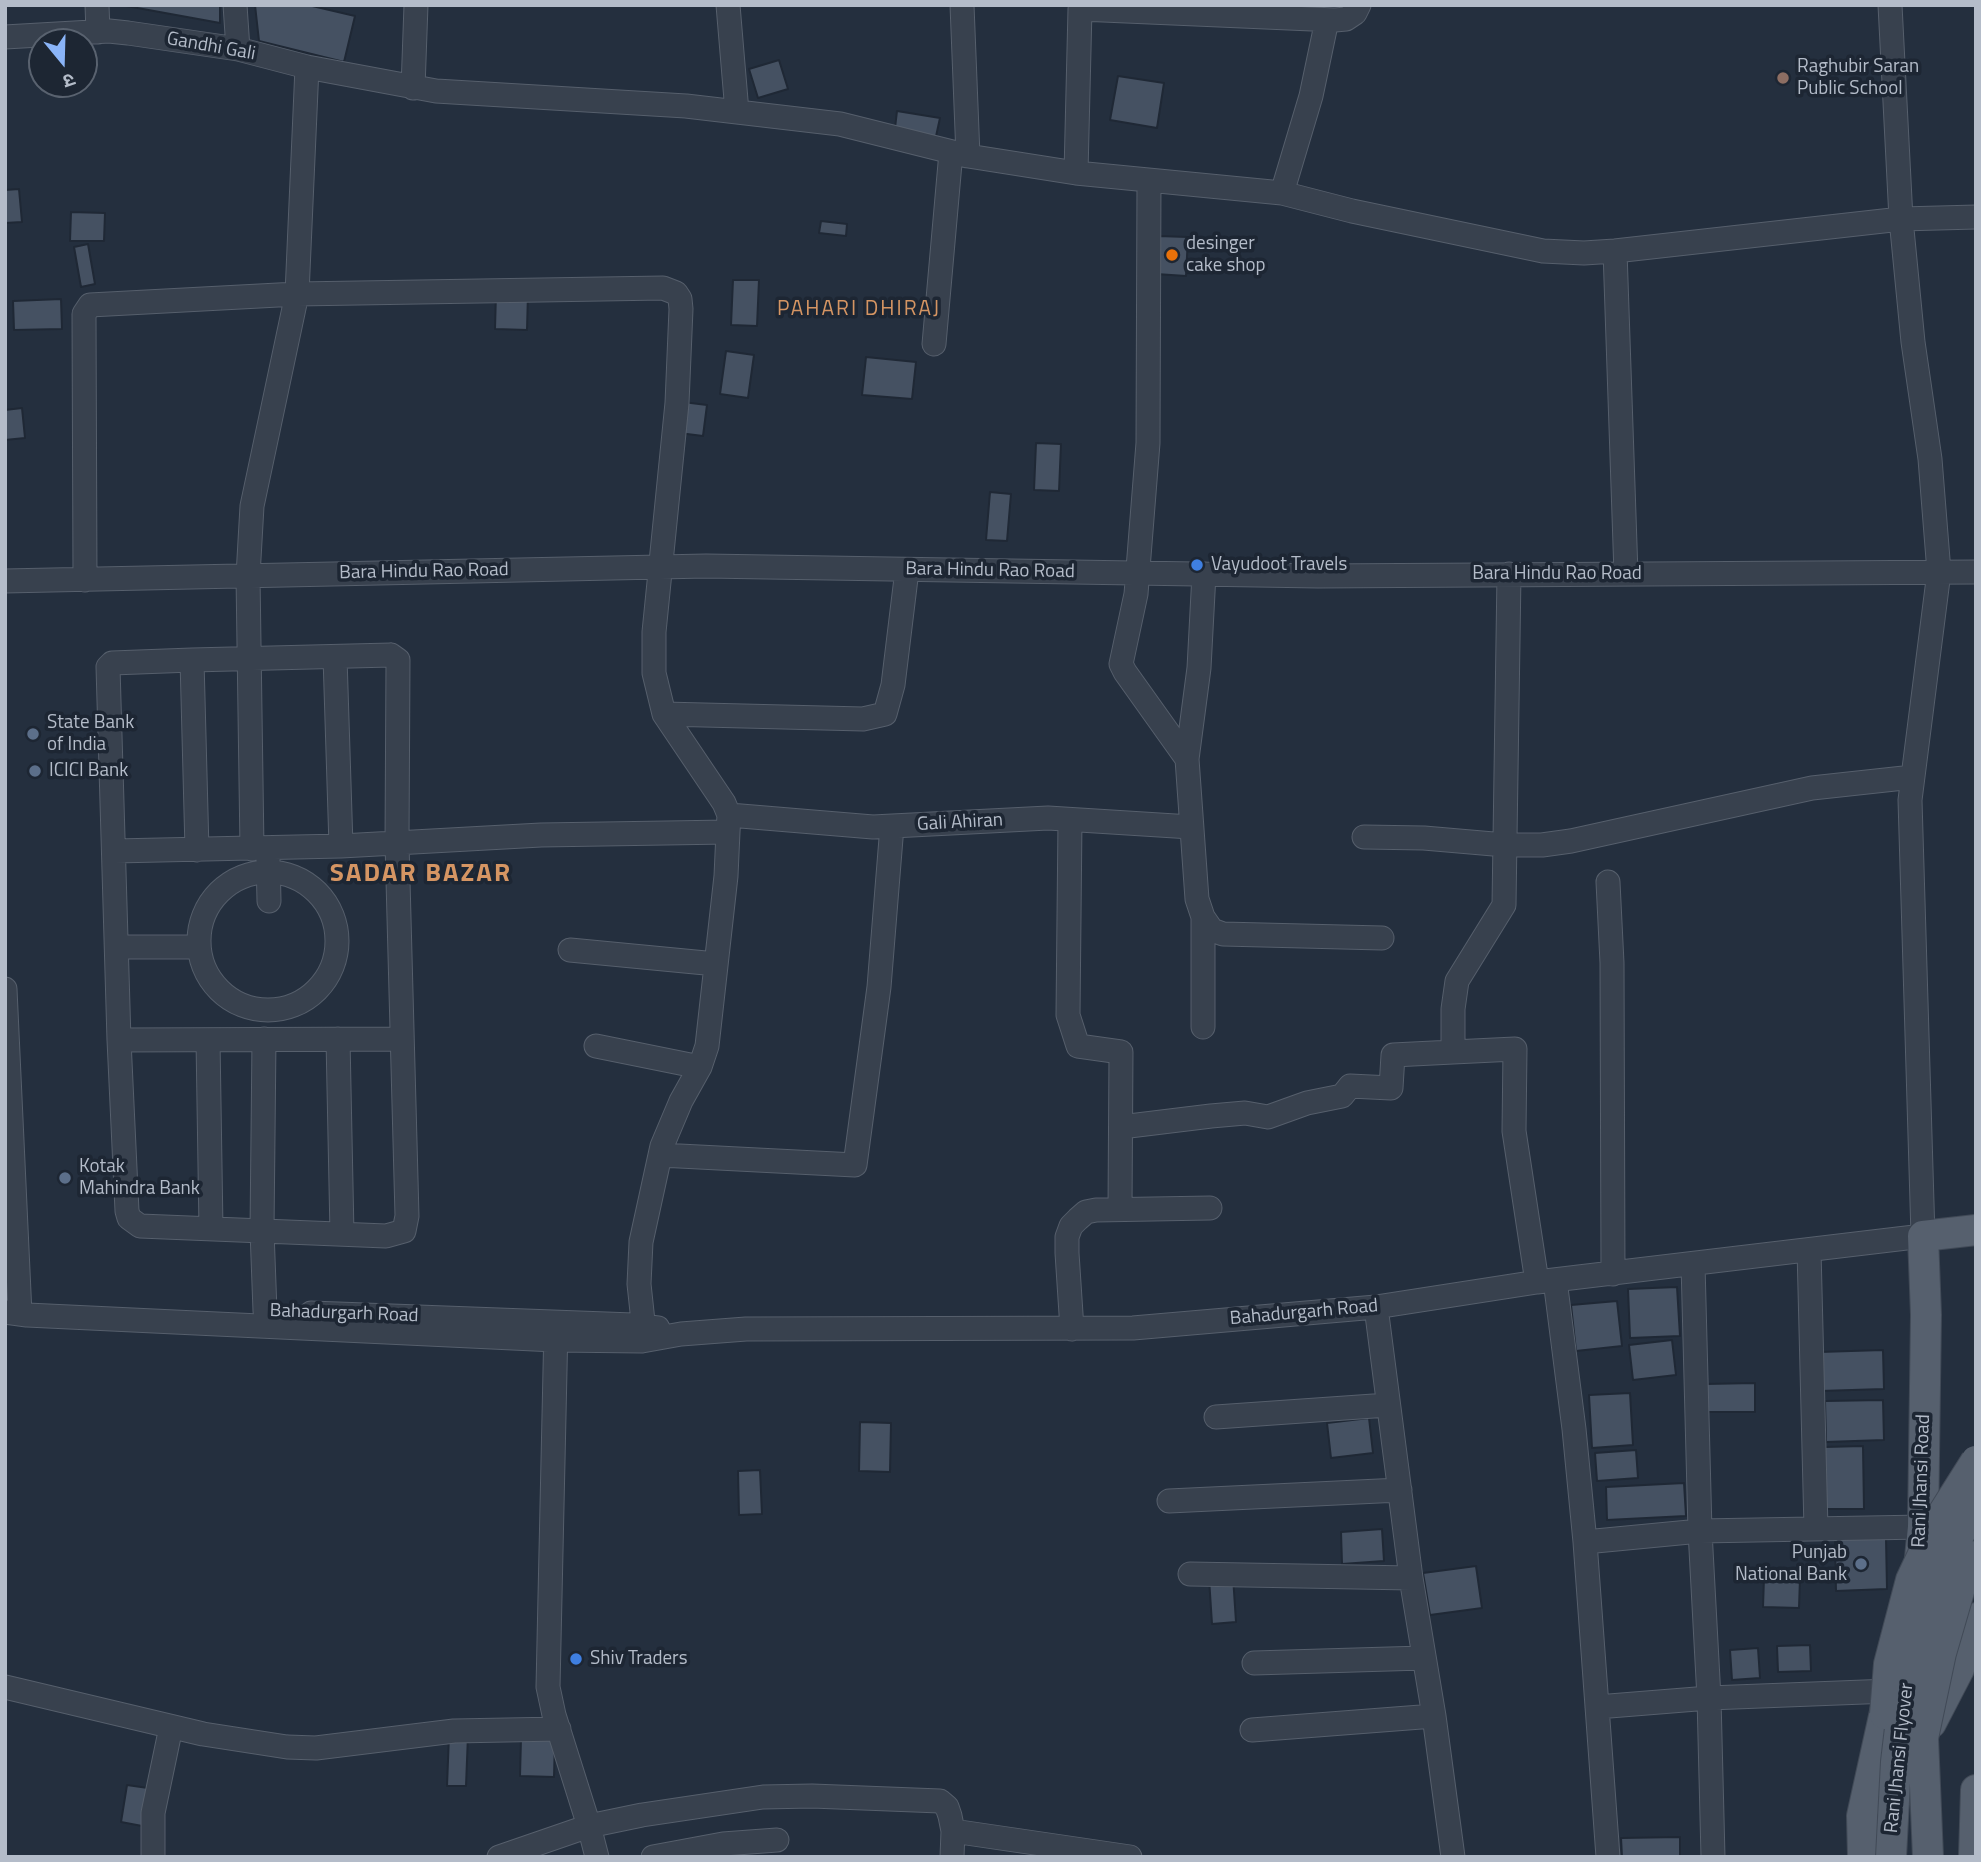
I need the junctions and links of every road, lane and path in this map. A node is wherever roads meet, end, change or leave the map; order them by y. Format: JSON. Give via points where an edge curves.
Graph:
{"nodes":[{"id":1,"x":97,"y":5,"type":"edge"},
{"id":2,"x":235,"y":5,"type":"edge"},
{"id":3,"x":416,"y":5,"type":"edge"},
{"id":4,"x":729,"y":5,"type":"edge"},
{"id":5,"x":962,"y":5,"type":"edge"},
{"id":6,"x":1359,"y":5,"type":"edge"},
{"id":7,"x":1890,"y":5,"type":"edge"},
{"id":8,"x":1080,"y":7,"type":"edge"},
{"id":9,"x":1327,"y":20,"type":"junction"},
{"id":10,"x":98,"y":28,"type":"edge"},
{"id":11,"x":98,"y":32,"type":"edge"},
{"id":12,"x":28,"y":36,"type":"edge"},
{"id":13,"x":5,"y":37,"type":"edge"},
{"id":14,"x":238,"y":49,"type":"junction"},
{"id":15,"x":307,"y":66,"type":"junction"},
{"id":16,"x":413,"y":88,"type":"junction"},
{"id":17,"x":737,"y":112,"type":"junction"},
{"id":18,"x":960,"y":154,"type":"junction"},
{"id":19,"x":1076,"y":173,"type":"junction"},
{"id":20,"x":1149,"y":181,"type":"junction"},
{"id":21,"x":1282,"y":194,"type":"junction"},
{"id":22,"x":1976,"y":217,"type":"edge"},
{"id":23,"x":1901,"y":219,"type":"junction"},
{"id":24,"x":1615,"y":251,"type":"junction"},
{"id":25,"x":297,"y":294,"type":"junction"},
{"id":26,"x":934,"y":344,"type":"dead end"},
{"id":27,"x":661,"y":567,"type":"junction"},
{"id":28,"x":906,"y":570,"type":"junction"},
{"id":29,"x":1939,"y":572,"type":"junction"},
{"id":30,"x":1976,"y":572,"type":"edge"},
{"id":31,"x":1137,"y":573,"type":"junction"},
{"id":32,"x":1204,"y":574,"type":"junction"},
{"id":33,"x":1509,"y":574,"type":"junction"},
{"id":34,"x":1626,"y":574,"type":"junction"},
{"id":35,"x":248,"y":576,"type":"junction"},
{"id":36,"x":85,"y":580,"type":"junction"},
{"id":37,"x":5,"y":582,"type":"edge"},
{"id":38,"x":335,"y":657,"type":"junction"},
{"id":39,"x":248,"y":659,"type":"junction"},
{"id":40,"x":192,"y":660,"type":"junction"},
{"id":41,"x":664,"y":714,"type":"junction"},
{"id":42,"x":1187,"y":759,"type":"junction"},
{"id":43,"x":1913,"y":777,"type":"junction"},
{"id":44,"x":1070,"y":820,"type":"junction"},
{"id":45,"x":729,"y":824,"type":"junction"},
{"id":46,"x":892,"y":826,"type":"junction"},
{"id":47,"x":1191,"y":827,"type":"junction"},
{"id":48,"x":1364,"y":836,"type":"dead end"},
{"id":49,"x":397,"y":844,"type":"junction"},
{"id":50,"x":1505,"y":845,"type":"junction"},
{"id":51,"x":341,"y":846,"type":"junction"},
{"id":52,"x":260,"y":848,"type":"junction"},
{"id":53,"x":197,"y":850,"type":"junction"},
{"id":54,"x":114,"y":851,"type":"junction"},
{"id":55,"x":268,"y":872,"type":"junction"},
{"id":56,"x":1608,"y":882,"type":"dead end"},
{"id":57,"x":269,"y":901,"type":"dead end"},
{"id":58,"x":1203,"y":917,"type":"junction"},
{"id":59,"x":1382,"y":939,"type":"dead end"},
{"id":60,"x":117,"y":947,"type":"junction"},
{"id":61,"x":199,"y":947,"type":"junction"},
{"id":62,"x":570,"y":950,"type":"dead end"},
{"id":63,"x":716,"y":964,"type":"junction"},
{"id":64,"x":5,"y":989,"type":"edge"},
{"id":65,"x":267,"y":1010,"type":"junction"},
{"id":66,"x":1203,"y":1027,"type":"dead end"},
{"id":67,"x":266,"y":1039,"type":"junction"},
{"id":68,"x":338,"y":1039,"type":"junction"},
{"id":69,"x":402,"y":1039,"type":"junction"},
{"id":70,"x":119,"y":1040,"type":"junction"},
{"id":71,"x":208,"y":1040,"type":"junction"},
{"id":72,"x":596,"y":1046,"type":"dead end"},
{"id":73,"x":1453,"y":1052,"type":"junction"},
{"id":74,"x":700,"y":1067,"type":"junction"},
{"id":75,"x":1121,"y":1127,"type":"junction"},
{"id":76,"x":660,"y":1155,"type":"junction"},
{"id":77,"x":1210,"y":1208,"type":"dead end"},
{"id":78,"x":1120,"y":1209,"type":"junction"},
{"id":79,"x":211,"y":1229,"type":"junction"},
{"id":80,"x":1976,"y":1230,"type":"edge"},
{"id":81,"x":262,"y":1231,"type":"junction"},
{"id":82,"x":342,"y":1234,"type":"junction"},
{"id":83,"x":1923,"y":1236,"type":"junction"},
{"id":84,"x":1809,"y":1250,"type":"junction"},
{"id":85,"x":1693,"y":1264,"type":"junction"},
{"id":86,"x":1613,"y":1274,"type":"junction"},
{"id":87,"x":1546,"y":1281,"type":"junction"},
{"id":88,"x":12,"y":1306,"type":"edge"},
{"id":89,"x":1376,"y":1307,"type":"junction"},
{"id":90,"x":265,"y":1311,"type":"junction"},
{"id":91,"x":1072,"y":1329,"type":"junction"},
{"id":92,"x":555,"y":1331,"type":"junction"},
{"id":93,"x":645,"y":1333,"type":"junction"},
{"id":94,"x":1388,"y":1405,"type":"junction"},
{"id":95,"x":1216,"y":1417,"type":"dead end"},
{"id":96,"x":1976,"y":1461,"type":"edge"},
{"id":97,"x":1400,"y":1490,"type":"junction"},
{"id":98,"x":1169,"y":1501,"type":"dead end"},
{"id":99,"x":1976,"y":1505,"type":"edge"},
{"id":100,"x":1816,"y":1529,"type":"junction"},
{"id":101,"x":1700,"y":1531,"type":"junction"},
{"id":102,"x":1923,"y":1536,"type":"junction"},
{"id":103,"x":1585,"y":1542,"type":"junction"},
{"id":104,"x":1976,"y":1556,"type":"edge"},
{"id":105,"x":1190,"y":1574,"type":"dead end"},
{"id":106,"x":1411,"y":1578,"type":"junction"},
{"id":107,"x":1976,"y":1593,"type":"edge"},
{"id":108,"x":1976,"y":1618,"type":"edge"},
{"id":109,"x":1423,"y":1658,"type":"junction"},
{"id":110,"x":1254,"y":1662,"type":"dead end"},
{"id":111,"x":5,"y":1687,"type":"edge"},
{"id":112,"x":1890,"y":1690,"type":"junction"},
{"id":113,"x":1709,"y":1698,"type":"junction"},
{"id":114,"x":1597,"y":1707,"type":"junction"},
{"id":115,"x":1434,"y":1716,"type":"junction"},
{"id":116,"x":172,"y":1727,"type":"junction"},
{"id":117,"x":559,"y":1729,"type":"junction"},
{"id":118,"x":1252,"y":1730,"type":"dead end"},
{"id":119,"x":1923,"y":1738,"type":"junction"},
{"id":120,"x":1896,"y":1762,"type":"junction"},
{"id":121,"x":1976,"y":1790,"type":"edge"},
{"id":122,"x":589,"y":1826,"type":"junction"},
{"id":123,"x":953,"y":1831,"type":"junction"},
{"id":124,"x":777,"y":1840,"type":"dead end"},
{"id":125,"x":153,"y":1857,"type":"edge"},
{"id":126,"x":499,"y":1857,"type":"edge"},
{"id":127,"x":597,"y":1857,"type":"edge"},
{"id":128,"x":653,"y":1857,"type":"edge"},
{"id":129,"x":952,"y":1857,"type":"edge"},
{"id":130,"x":1130,"y":1857,"type":"edge"},
{"id":131,"x":1452,"y":1857,"type":"edge"},
{"id":132,"x":1608,"y":1857,"type":"edge"},
{"id":133,"x":1713,"y":1857,"type":"edge"},
{"id":134,"x":1863,"y":1857,"type":"edge"},
{"id":135,"x":1891,"y":1857,"type":"edge"},
{"id":136,"x":1928,"y":1857,"type":"edge"},
{"id":137,"x":1974,"y":1857,"type":"edge"}],
"edges":[{"from":1,"to":10,"type":"street"},
{"from":2,"to":14,"type":"street"},
{"from":3,"to":16,"type":"street"},
{"from":4,"to":17,"type":"street"},
{"from":5,"to":18,"type":"street"},
{"from":6,"to":9,"type":"street","via":[[1346,19]]},
{"from":7,"to":23,"type":"street"},
{"from":8,"to":9,"type":"street"},
{"from":8,"to":19,"type":"street"},
{"from":9,"to":21,"type":"street","via":[[1311,96]]},
{"from":11,"to":14,"type":"street","name":"Gandhi Gali"},
{"from":12,"to":13,"type":"street","name":"Gandhi Gali"},
{"from":14,"to":15,"type":"street","name":"Gandhi Gali"},
{"from":15,"to":16,"type":"street","name":"Gandhi Gali"},
{"from":15,"to":25,"type":"street"},
{"from":16,"to":17,"type":"street","name":"Gandhi Gali"},
{"from":17,"to":18,"type":"street","name":"Gandhi Gali","via":[[841,124]]},
{"from":18,"to":19,"type":"street","name":"Gandhi Gali"},
{"from":18,"to":26,"type":"street"},
{"from":19,"to":20,"type":"street","name":"Gandhi Gali"},
{"from":20,"to":21,"type":"street","name":"Gandhi Gali"},
{"from":20,"to":31,"type":"street","via":[[1148,443]]},
{"from":21,"to":24,"type":"street","name":"Gandhi Gali","via":[[1543,251]]},
{"from":22,"to":23,"type":"street","name":"Gandhi Gali"},
{"from":23,"to":24,"type":"street","name":"Gandhi Gali"},
{"from":23,"to":29,"type":"street"},
{"from":24,"to":34,"type":"street"},
{"from":25,"to":27,"type":"street","via":[[663,288],[676,293],[681,299],[677,403]]},
{"from":25,"to":35,"type":"street","via":[[252,506]]},
{"from":25,"to":36,"type":"street","via":[[93,305],[85,310]]},
{"from":27,"to":28,"type":"street","name":"Bara Hindu Rao Road"},
{"from":27,"to":35,"type":"street","name":"Bara Hindu Rao Road"},
{"from":27,"to":41,"type":"street","via":[[654,673]]},
{"from":28,"to":31,"type":"street","name":"Bara Hindu Rao Road"},
{"from":28,"to":41,"type":"street","via":[[885,714],[863,719]]},
{"from":29,"to":30,"type":"street","name":"Bara Hindu Rao Road"},
{"from":29,"to":34,"type":"street","name":"Bara Hindu Rao Road"},
{"from":29,"to":43,"type":"street"},
{"from":31,"to":32,"type":"street","name":"Bara Hindu Rao Road"},
{"from":31,"to":42,"type":"street","via":[[1121,664]]},
{"from":32,"to":33,"type":"street","name":"Bara Hindu Rao Road"},
{"from":32,"to":42,"type":"street","via":[[1199,668]]},
{"from":33,"to":34,"type":"street","name":"Bara Hindu Rao Road"},
{"from":33,"to":50,"type":"street"},
{"from":35,"to":36,"type":"street","name":"Bara Hindu Rao Road"},
{"from":35,"to":39,"type":"street"},
{"from":36,"to":37,"type":"street","name":"Bara Hindu Rao Road"},
{"from":38,"to":39,"type":"street"},
{"from":38,"to":49,"type":"street","via":[[391,655],[398,660]]},
{"from":38,"to":51,"type":"street"},
{"from":39,"to":40,"type":"street"},
{"from":39,"to":52,"type":"street"},
{"from":40,"to":53,"type":"street"},
{"from":40,"to":54,"type":"street","via":[[112,663],[108,667]]},
{"from":41,"to":45,"type":"street","via":[[715,789]]},
{"from":42,"to":47,"type":"street"},
{"from":43,"to":50,"type":"street","via":[[1812,788],[1571,841]]},
{"from":43,"to":83,"type":"street","via":[[1910,800]]},
{"from":44,"to":46,"type":"street","name":"Gali Ahiran"},
{"from":44,"to":47,"type":"street","name":"Gali Ahiran"},
{"from":44,"to":75,"type":"street","via":[[1068,1015],[1079,1046],[1121,1052]]},
{"from":45,"to":46,"type":"street","name":"Gali Ahiran"},
{"from":45,"to":49,"type":"street","name":"Gali Ahiran"},
{"from":45,"to":63,"type":"street"},
{"from":46,"to":76,"type":"street","via":[[879,987],[855,1164]]},
{"from":47,"to":58,"type":"street","via":[[1197,899]]},
{"from":48,"to":50,"type":"street"},
{"from":49,"to":51,"type":"street","name":"Gali Ahiran"},
{"from":49,"to":69,"type":"street"},
{"from":50,"to":73,"type":"street","via":[[1504,905],[1457,981]]},
{"from":51,"to":52,"type":"street","name":"Gali Ahiran"},
{"from":52,"to":53,"type":"street","name":"Gali Ahiran"},
{"from":52,"to":55,"type":"street"},
{"from":53,"to":54,"type":"street","name":"Gali Ahiran"},
{"from":54,"to":60,"type":"street"},
{"from":55,"to":57,"type":"street"},
{"from":55,"to":61,"type":"street","via":[[236,879],[218,892],[205,909]]},
{"from":55,"to":65,"type":"street","via":[[301,880],[318,893],[331,912],[337,933],[336,955],[327,977],[311,995],[291,1006]]},
{"from":56,"to":86,"type":"street"},
{"from":58,"to":59,"type":"street","via":[[1212,930],[1223,934]]},
{"from":58,"to":66,"type":"street"},
{"from":60,"to":61,"type":"street"},
{"from":60,"to":70,"type":"street"},
{"from":61,"to":65,"type":"street","via":[[208,977],[223,995],[244,1006]]},
{"from":62,"to":63,"type":"street"},
{"from":63,"to":74,"type":"street"},
{"from":64,"to":88,"type":"street"},
{"from":65,"to":67,"type":"street"},
{"from":67,"to":68,"type":"street"},
{"from":67,"to":71,"type":"street"},
{"from":67,"to":81,"type":"street"},
{"from":68,"to":69,"type":"street"},
{"from":68,"to":82,"type":"street"},
{"from":69,"to":82,"type":"street","via":[[404,1231]]},
{"from":70,"to":71,"type":"street"},
{"from":70,"to":79,"type":"street","via":[[129,1218],[139,1226]]},
{"from":71,"to":79,"type":"street"},
{"from":72,"to":74,"type":"street"},
{"from":73,"to":75,"type":"street","via":[[1393,1055],[1391,1088],[1350,1086],[1342,1096],[1268,1117],[1211,1116]]},
{"from":73,"to":87,"type":"street","via":[[1515,1049],[1514,1131]]},
{"from":74,"to":76,"type":"street","via":[[675,1112]]},
{"from":75,"to":78,"type":"street"},
{"from":76,"to":93,"type":"street","via":[[641,1242],[639,1284]]},
{"from":77,"to":78,"type":"street"},
{"from":78,"to":91,"type":"street","via":[[1086,1212],[1071,1226],[1067,1253]]},
{"from":79,"to":81,"type":"street"},
{"from":80,"to":83,"type":"main road"},
{"from":81,"to":82,"type":"street"},
{"from":81,"to":90,"type":"street"},
{"from":83,"to":84,"type":"street","name":"Bahadurgarh Road"},
{"from":83,"to":102,"type":"main road","name":"Rani Jhansi Road"},
{"from":84,"to":85,"type":"street","name":"Bahadurgarh Road"},
{"from":84,"to":100,"type":"street"},
{"from":85,"to":86,"type":"street","name":"Bahadurgarh Road"},
{"from":85,"to":101,"type":"street"},
{"from":86,"to":87,"type":"street","name":"Bahadurgarh Road"},
{"from":87,"to":89,"type":"street","name":"Bahadurgarh Road"},
{"from":87,"to":103,"type":"street","via":[[1574,1429]]},
{"from":88,"to":90,"type":"street","name":"Bahadurgarh Road"},
{"from":88,"to":92,"type":"street","name":"Bahadurgarh Road"},
{"from":89,"to":91,"type":"street","name":"Bahadurgarh Road"},
{"from":89,"to":94,"type":"street"},
{"from":90,"to":92,"type":"street","name":"Bahadurgarh Road"},
{"from":91,"to":93,"type":"street","name":"Bahadurgarh Road"},
{"from":92,"to":93,"type":"street","name":"Bahadurgarh Road"},
{"from":92,"to":117,"type":"street","via":[[548,1687]]},
{"from":94,"to":95,"type":"street"},
{"from":94,"to":97,"type":"street"},
{"from":96,"to":120,"type":"main road","bridge":true,"via":[[1919,1559],[1901,1615],[1889,1664],[1885,1713]]},
{"from":97,"to":98,"type":"street"},
{"from":97,"to":106,"type":"street"},
{"from":99,"to":120,"type":"main road","name":"Rani Jhansi Flyover","bridge":true,"via":[[1941,1566],[1920,1632],[1903,1703]]},
{"from":100,"to":101,"type":"street"},
{"from":100,"to":102,"type":"street"},
{"from":101,"to":103,"type":"street"},
{"from":101,"to":113,"type":"street"},
{"from":102,"to":107,"type":"main road"},
{"from":102,"to":112,"type":"main road","name":"Rani Jhansi Road"},
{"from":103,"to":114,"type":"street"},
{"from":104,"to":119,"type":"main road","name":"Rani Jhansi Flyover","bridge":true,"via":[[1964,1574]]},
{"from":105,"to":106,"type":"street"},
{"from":106,"to":109,"type":"street"},
{"from":108,"to":119,"type":"main road","bridge":true,"via":[[1959,1669]]},
{"from":109,"to":110,"type":"street"},
{"from":109,"to":115,"type":"street"},
{"from":111,"to":116,"type":"street"},
{"from":112,"to":113,"type":"street"},
{"from":112,"to":134,"type":"main road","name":"Rani Jhansi Road","via":[[1862,1816]]},
{"from":113,"to":114,"type":"street"},
{"from":113,"to":133,"type":"street"},
{"from":114,"to":132,"type":"street"},
{"from":115,"to":118,"type":"street"},
{"from":115,"to":131,"type":"street"},
{"from":116,"to":117,"type":"street","via":[[256,1743],[316,1748],[454,1731]]},
{"from":116,"to":125,"type":"street","via":[[153,1813]]},
{"from":117,"to":122,"type":"street"},
{"from":119,"to":136,"type":"main road","name":"Rani Jhansi Flyover","bridge":true},
{"from":120,"to":135,"type":"main road","name":"Rani Jhansi Flyover","bridge":true},
{"from":121,"to":137,"type":"main road"},
{"from":122,"to":123,"type":"street","via":[[688,1807],[812,1796],[940,1801],[947,1807]]},
{"from":122,"to":126,"type":"street"},
{"from":122,"to":127,"type":"street"},
{"from":123,"to":129,"type":"street"},
{"from":123,"to":130,"type":"street"},
{"from":124,"to":128,"type":"street"}]}
